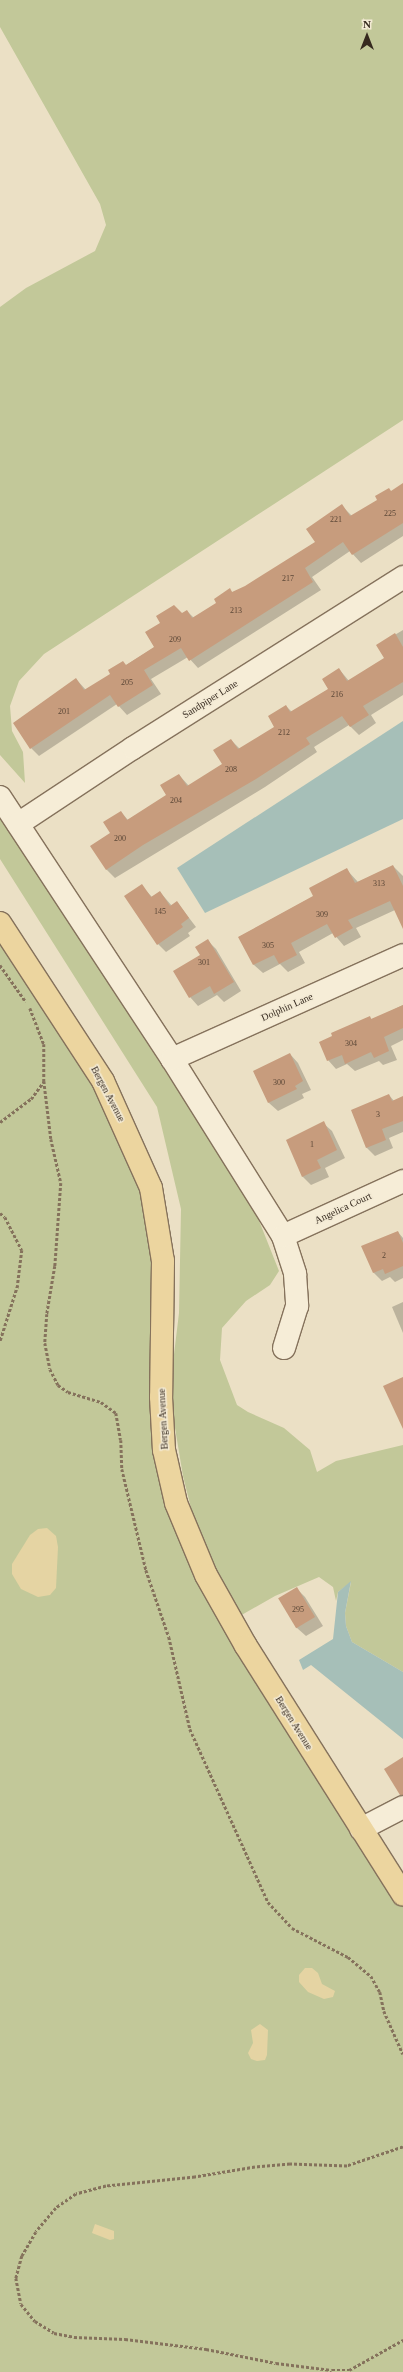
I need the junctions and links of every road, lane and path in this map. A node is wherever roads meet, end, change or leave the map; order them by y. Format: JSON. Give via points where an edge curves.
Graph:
{"nodes":[{"id":1,"x":403,"y":576,"type":"edge"},
{"id":2,"x":0,"y":797,"type":"edge"},
{"id":3,"x":18,"y":824,"type":"junction"},
{"id":4,"x":0,"y":923,"type":"edge"},
{"id":5,"x":403,"y":955,"type":"edge"},
{"id":6,"x":0,"y":965,"type":"edge"},
{"id":7,"x":172,"y":1059,"type":"junction"},
{"id":8,"x":44,"y":1081,"type":"junction"},
{"id":9,"x":0,"y":1122,"type":"edge"},
{"id":10,"x":403,"y":1181,"type":"edge"},
{"id":11,"x":0,"y":1213,"type":"edge"},
{"id":12,"x":283,"y":1236,"type":"junction"},
{"id":13,"x":0,"y":1342,"type":"edge"},
{"id":14,"x":284,"y":1348,"type":"dead end"},
{"id":15,"x":403,"y":1807,"type":"edge"},
{"id":16,"x":361,"y":1829,"type":"junction"},
{"id":17,"x":403,"y":1894,"type":"edge"},
{"id":18,"x":403,"y":2054,"type":"edge"},
{"id":19,"x":403,"y":2147,"type":"edge"},
{"id":20,"x":403,"y":2340,"type":"edge"}],
"edges":[{"from":1,"to":3,"type":"street","name":"Sandpiper Lane"},
{"from":2,"to":3,"type":"street"},
{"from":3,"to":7,"type":"street"},
{"from":4,"to":16,"type":"main road","name":"Bergen Avenue","via":[[103,1081],[150,1188],[163,1262],[161,1397],[164,1450],[176,1503],[206,1575],[246,1646]]},
{"from":5,"to":7,"type":"street","name":"Dolphin Lane"},
{"from":6,"to":8,"type":"path","via":[[39,1026],[44,1044]]},
{"from":7,"to":12,"type":"street"},
{"from":8,"to":9,"type":"path","via":[[31,1099]]},
{"from":8,"to":18,"type":"path","via":[[51,1139],[61,1183],[55,1266],[45,1343],[50,1369],[58,1385],[68,1392],[101,1402],[116,1413],[121,1440],[122,1469],[146,1570],[169,1637],[190,1729],[268,1902],[292,1928],[348,1957],[371,1976],[380,1992],[384,2011]]},
{"from":10,"to":12,"type":"street","name":"Angelica Court"},
{"from":11,"to":13,"type":"path","via":[[5,1217],[22,1250],[18,1285]]},
{"from":12,"to":14,"type":"street","via":[[295,1274],[297,1306]]},
{"from":15,"to":16,"type":"street"},
{"from":16,"to":17,"type":"main road","name":"Bergen Avenue"},
{"from":19,"to":20,"type":"path","via":[[347,2166],[290,2164],[255,2167],[195,2177],[106,2186],[76,2194],[56,2208],[36,2232],[22,2256],[16,2278],[21,2304],[34,2321],[54,2333],[74,2337],[125,2339],[198,2348],[276,2363],[332,2370],[349,2370]]}]}
